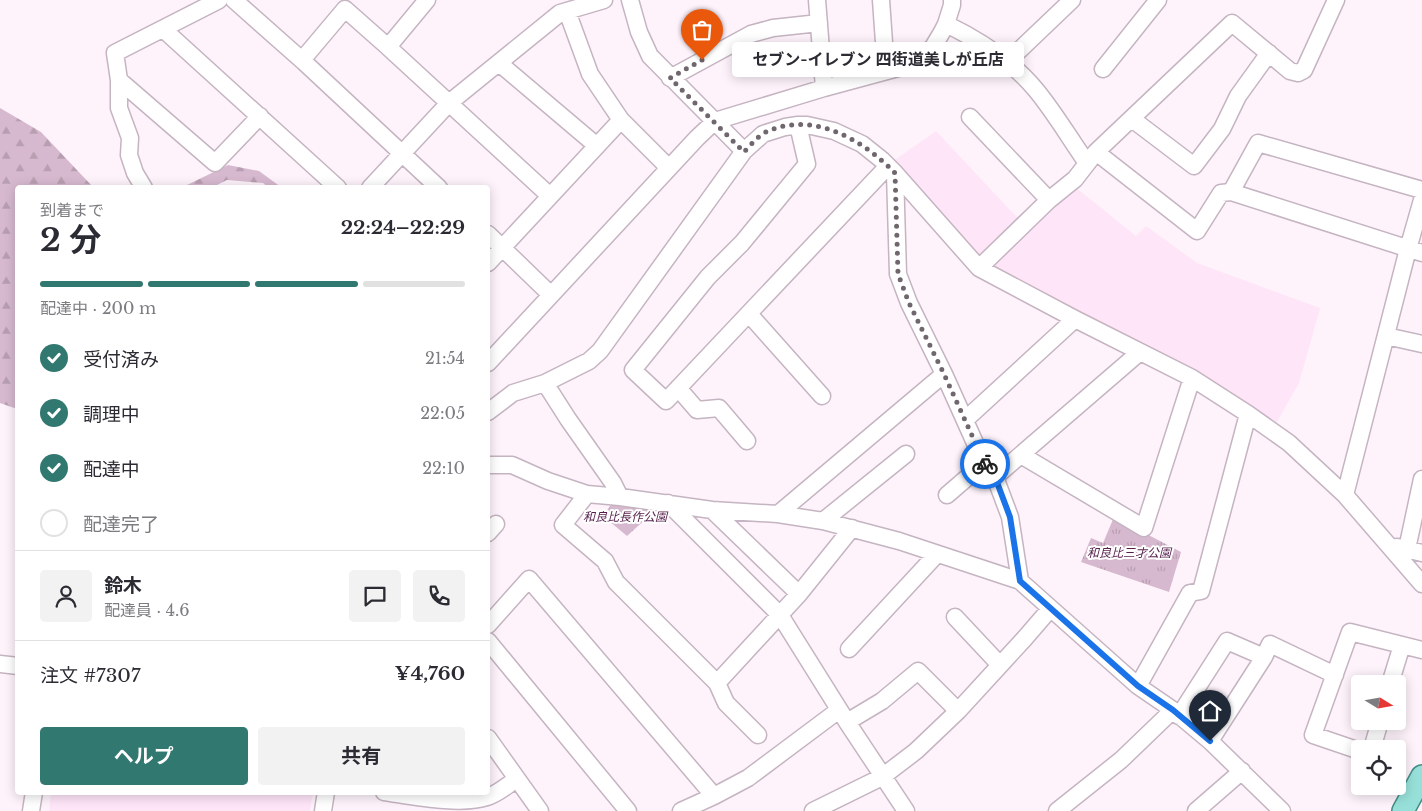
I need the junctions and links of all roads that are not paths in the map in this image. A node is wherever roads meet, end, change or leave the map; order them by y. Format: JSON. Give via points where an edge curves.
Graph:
{"nodes":[{"id":1,"x":219,"y":0,"type":"edge"},
{"id":2,"x":234,"y":0,"type":"edge"},
{"id":3,"x":427,"y":0,"type":"edge"},
{"id":4,"x":604,"y":0,"type":"edge"},
{"id":5,"x":630,"y":0,"type":"edge"},
{"id":6,"x":817,"y":0,"type":"edge"},
{"id":7,"x":881,"y":0,"type":"edge"},
{"id":8,"x":952,"y":0,"type":"edge"},
{"id":9,"x":1072,"y":0,"type":"edge"},
{"id":10,"x":1158,"y":0,"type":"edge"},
{"id":11,"x":1336,"y":0,"type":"edge"},
{"id":12,"x":567,"y":11,"type":"junction"},
{"id":13,"x":819,"y":23,"type":"junction"},
{"id":14,"x":946,"y":24,"type":"junction"},
{"id":15,"x":163,"y":29,"type":"junction"},
{"id":16,"x":388,"y":47,"type":"junction"},
{"id":17,"x":1269,"y":54,"type":"junction"},
{"id":18,"x":302,"y":60,"type":"junction"},
{"id":19,"x":1006,"y":62,"type":"junction"},
{"id":20,"x":499,"y":63,"type":"junction"},
{"id":21,"x":1103,"y":69,"type":"dead end"},
{"id":22,"x":886,"y":71,"type":"junction"},
{"id":23,"x":670,"y":78,"type":"junction"},
{"id":24,"x":119,"y":80,"type":"junction"},
{"id":25,"x":824,"y":88,"type":"junction"},
{"id":26,"x":449,"y":103,"type":"junction"},
{"id":27,"x":260,"y":116,"type":"junction"},
{"id":28,"x":970,"y":117,"type":"dead end"},
{"id":29,"x":1132,"y":119,"type":"junction"},
{"id":30,"x":621,"y":120,"type":"junction"},
{"id":31,"x":715,"y":121,"type":"junction"},
{"id":32,"x":798,"y":125,"type":"junction"},
{"id":33,"x":597,"y":146,"type":"junction"},
{"id":34,"x":402,"y":152,"type":"junction"},
{"id":35,"x":744,"y":152,"type":"junction"},
{"id":36,"x":1091,"y":158,"type":"junction"},
{"id":37,"x":669,"y":168,"type":"junction"},
{"id":38,"x":892,"y":170,"type":"junction"},
{"id":39,"x":142,"y":185,"type":"edge"},
{"id":40,"x":335,"y":185,"type":"edge"},
{"id":41,"x":373,"y":185,"type":"edge"},
{"id":42,"x":436,"y":185,"type":"edge"},
{"id":43,"x":1422,"y":190,"type":"edge"},
{"id":44,"x":1231,"y":192,"type":"junction"},
{"id":45,"x":550,"y":196,"type":"junction"},
{"id":46,"x":1049,"y":200,"type":"junction"},
{"id":47,"x":1422,"y":200,"type":"edge"},
{"id":48,"x":490,"y":236,"type":"edge"},
{"id":49,"x":502,"y":248,"type":"junction"},
{"id":50,"x":1415,"y":251,"type":"edge"},
{"id":51,"x":490,"y":261,"type":"edge"},
{"id":52,"x":980,"y":268,"type":"junction"},
{"id":53,"x":551,"y":294,"type":"junction"},
{"id":54,"x":748,"y":314,"type":"junction"},
{"id":55,"x":1075,"y":319,"type":"junction"},
{"id":56,"x":1386,"y":336,"type":"junction"},
{"id":57,"x":1422,"y":344,"type":"edge"},
{"id":58,"x":1140,"y":352,"type":"junction"},
{"id":59,"x":490,"y":361,"type":"edge"},
{"id":60,"x":944,"y":374,"type":"junction"},
{"id":61,"x":1192,"y":378,"type":"junction"},
{"id":62,"x":545,"y":382,"type":"junction"},
{"id":63,"x":678,"y":388,"type":"junction"},
{"id":64,"x":822,"y":396,"type":"dead end"},
{"id":65,"x":490,"y":410,"type":"edge"},
{"id":66,"x":1248,"y":414,"type":"junction"},
{"id":67,"x":965,"y":420,"type":"junction"},
{"id":68,"x":747,"y":441,"type":"dead end"},
{"id":69,"x":906,"y":454,"type":"dead end"},
{"id":70,"x":1021,"y":455,"type":"junction"},
{"id":71,"x":984,"y":463,"type":"junction"},
{"id":72,"x":490,"y":465,"type":"edge"},
{"id":73,"x":995,"y":477,"type":"junction"},
{"id":74,"x":1421,"y":490,"type":"edge"},
{"id":75,"x":587,"y":494,"type":"junction"},
{"id":76,"x":947,"y":495,"type":"dead end"},
{"id":77,"x":1346,"y":495,"type":"junction"},
{"id":78,"x":620,"y":497,"type":"junction"},
{"id":79,"x":668,"y":503,"type":"junction"},
{"id":80,"x":712,"y":510,"type":"junction"},
{"id":81,"x":778,"y":514,"type":"junction"},
{"id":82,"x":823,"y":521,"type":"junction"},
{"id":83,"x":852,"y":528,"type":"junction"},
{"id":84,"x":1388,"y":544,"type":"junction"},
{"id":85,"x":1414,"y":551,"type":"edge"},
{"id":86,"x":937,"y":554,"type":"junction"},
{"id":87,"x":1020,"y":581,"type":"junction"},
{"id":88,"x":1422,"y":584,"type":"edge"},
{"id":89,"x":799,"y":594,"type":"junction"},
{"id":90,"x":1050,"y":609,"type":"junction"},
{"id":91,"x":780,"y":615,"type":"junction"},
{"id":92,"x":955,"y":617,"type":"dead end"},
{"id":93,"x":490,"y":623,"type":"edge"},
{"id":94,"x":490,"y":643,"type":"edge"},
{"id":95,"x":1402,"y":645,"type":"junction"},
{"id":96,"x":849,"y":649,"type":"dead end"},
{"id":97,"x":1422,"y":650,"type":"edge"},
{"id":98,"x":1264,"y":657,"type":"junction"},
{"id":99,"x":0,"y":664,"type":"edge"},
{"id":100,"x":1000,"y":665,"type":"junction"},
{"id":101,"x":15,"y":666,"type":"edge"},
{"id":102,"x":1335,"y":675,"type":"junction"},
{"id":103,"x":1393,"y":675,"type":"edge"},
{"id":104,"x":717,"y":683,"type":"junction"},
{"id":105,"x":1138,"y":686,"type":"junction"},
{"id":106,"x":958,"y":710,"type":"junction"},
{"id":107,"x":1176,"y":713,"type":"junction"},
{"id":108,"x":843,"y":716,"type":"junction"},
{"id":109,"x":758,"y":735,"type":"dead end"},
{"id":110,"x":490,"y":741,"type":"edge"},
{"id":111,"x":1210,"y":741,"type":"junction"},
{"id":112,"x":1351,"y":748,"type":"edge"},
{"id":113,"x":1242,"y":771,"type":"junction"},
{"id":114,"x":1422,"y":776,"type":"edge"},
{"id":115,"x":882,"y":777,"type":"junction"},
{"id":116,"x":517,"y":778,"type":"junction"},
{"id":117,"x":34,"y":795,"type":"edge"},
{"id":118,"x":326,"y":795,"type":"edge"},
{"id":119,"x":410,"y":795,"type":"edge"},
{"id":120,"x":714,"y":796,"type":"junction"},
{"id":121,"x":31,"y":811,"type":"edge"},
{"id":122,"x":324,"y":811,"type":"edge"},
{"id":123,"x":540,"y":811,"type":"edge"},
{"id":124,"x":628,"y":811,"type":"edge"},
{"id":125,"x":681,"y":811,"type":"edge"},
{"id":126,"x":814,"y":811,"type":"edge"},
{"id":127,"x":906,"y":811,"type":"edge"},
{"id":128,"x":1057,"y":811,"type":"edge"},
{"id":129,"x":1196,"y":811,"type":"edge"},
{"id":130,"x":1281,"y":811,"type":"edge"},
{"id":131,"x":1403,"y":811,"type":"edge"}],
"edges":[{"from":1,"to":15,"type":"street"},
{"from":2,"to":18,"type":"street"},
{"from":3,"to":16,"type":"street"},
{"from":4,"to":12,"type":"street"},
{"from":5,"to":23,"type":"street","via":[[650,56]]},
{"from":6,"to":13,"type":"street"},
{"from":7,"to":22,"type":"street"},
{"from":8,"to":14,"type":"street"},
{"from":9,"to":19,"type":"street"},
{"from":10,"to":21,"type":"street"},
{"from":11,"to":17,"type":"street","via":[[1304,70],[1298,73],[1290,71]]},
{"from":12,"to":20,"type":"street","via":[[560,13]]},
{"from":12,"to":30,"type":"street","via":[[590,74]]},
{"from":13,"to":23,"type":"street","via":[[750,34]]},
{"from":13,"to":25,"type":"street"},
{"from":14,"to":19,"type":"street"},
{"from":14,"to":22,"type":"street","via":[[933,47],[918,60]]},
{"from":15,"to":24,"type":"street","via":[[115,53]]},
{"from":15,"to":27,"type":"street"},
{"from":16,"to":18,"type":"street","via":[[345,9]]},
{"from":16,"to":26,"type":"street"},
{"from":17,"to":29,"type":"street","via":[[1232,23]]},
{"from":17,"to":29,"type":"street","via":[[1238,96],[1222,129],[1194,166]]},
{"from":18,"to":34,"type":"street"},
{"from":19,"to":36,"type":"street","via":[[1036,90]]},
{"from":20,"to":26,"type":"street"},
{"from":20,"to":33,"type":"street"},
{"from":22,"to":25,"type":"street"},
{"from":23,"to":31,"type":"street"},
{"from":24,"to":27,"type":"street","via":[[215,163]]},
{"from":24,"to":39,"type":"street","via":[[119,108],[130,138],[129,155],[134,173]]},
{"from":25,"to":31,"type":"street"},
{"from":26,"to":34,"type":"street"},
{"from":26,"to":45,"type":"street"},
{"from":27,"to":40,"type":"street"},
{"from":28,"to":46,"type":"street"},
{"from":29,"to":36,"type":"street"},
{"from":30,"to":33,"type":"street"},
{"from":30,"to":37,"type":"street"},
{"from":31,"to":35,"type":"street"},
{"from":31,"to":37,"type":"street"},
{"from":32,"to":35,"type":"street","via":[[763,134]]},
{"from":32,"to":38,"type":"street","via":[[834,131],[862,144]]},
{"from":32,"to":63,"type":"street","via":[[808,164],[742,243],[708,277],[633,370],[666,401]]},
{"from":33,"to":45,"type":"street"},
{"from":34,"to":41,"type":"street"},
{"from":34,"to":42,"type":"street"},
{"from":35,"to":62,"type":"street","via":[[600,351],[589,361]]},
{"from":36,"to":44,"type":"street","via":[[1197,231],[1220,193]]},
{"from":36,"to":46,"type":"street","via":[[1075,179]]},
{"from":37,"to":53,"type":"street"},
{"from":38,"to":52,"type":"street"},
{"from":38,"to":54,"type":"street"},
{"from":38,"to":60,"type":"street","via":[[898,274]]},
{"from":43,"to":44,"type":"street","via":[[1258,143]]},
{"from":44,"to":50,"type":"street"},
{"from":45,"to":49,"type":"street"},
{"from":46,"to":52,"type":"street"},
{"from":47,"to":50,"type":"street"},
{"from":48,"to":49,"type":"street"},
{"from":49,"to":51,"type":"street"},
{"from":49,"to":53,"type":"street"},
{"from":50,"to":56,"type":"street"},
{"from":52,"to":55,"type":"street"},
{"from":53,"to":59,"type":"street"},
{"from":54,"to":63,"type":"street"},
{"from":54,"to":64,"type":"street"},
{"from":55,"to":58,"type":"street"},
{"from":55,"to":67,"type":"street"},
{"from":56,"to":57,"type":"street"},
{"from":56,"to":77,"type":"street"},
{"from":58,"to":61,"type":"street"},
{"from":58,"to":70,"type":"street"},
{"from":60,"to":67,"type":"street"},
{"from":60,"to":81,"type":"street"},
{"from":61,"to":66,"type":"street"},
{"from":61,"to":70,"type":"street","via":[[1144,528]]},
{"from":62,"to":65,"type":"street","via":[[513,393]]},
{"from":62,"to":78,"type":"street"},
{"from":63,"to":68,"type":"street","via":[[697,410],[719,408]]},
{"from":66,"to":77,"type":"street","via":[[1289,443]]},
{"from":66,"to":105,"type":"street","via":[[1202,591],[1190,593]]},
{"from":67,"to":71,"type":"street"},
{"from":69,"to":82,"type":"street"},
{"from":70,"to":73,"type":"street"},
{"from":71,"to":73,"type":"street"},
{"from":71,"to":76,"type":"street"},
{"from":72,"to":75,"type":"street","via":[[512,465],[548,482]]},
{"from":73,"to":87,"type":"street","via":[[1010,517]]},
{"from":74,"to":85,"type":"street"},
{"from":75,"to":78,"type":"street"},
{"from":75,"to":104,"type":"street","via":[[563,525],[605,561],[616,582]]},
{"from":77,"to":84,"type":"street"},
{"from":78,"to":79,"type":"street"},
{"from":79,"to":80,"type":"street"},
{"from":79,"to":91,"type":"street"},
{"from":80,"to":81,"type":"street"},
{"from":80,"to":89,"type":"street"},
{"from":81,"to":82,"type":"street"},
{"from":82,"to":83,"type":"street"},
{"from":83,"to":86,"type":"street"},
{"from":83,"to":89,"type":"street"},
{"from":84,"to":85,"type":"street"},
{"from":84,"to":88,"type":"street"},
{"from":86,"to":87,"type":"street"},
{"from":86,"to":96,"type":"street"},
{"from":87,"to":90,"type":"street"},
{"from":89,"to":91,"type":"street"},
{"from":90,"to":100,"type":"street"},
{"from":90,"to":105,"type":"street"},
{"from":91,"to":104,"type":"street"},
{"from":91,"to":108,"type":"street"},
{"from":92,"to":100,"type":"street"},
{"from":93,"to":120,"type":"street","via":[[530,579]]},
{"from":94,"to":124,"type":"street"},
{"from":95,"to":97,"type":"street"},
{"from":95,"to":102,"type":"street","via":[[1350,632]]},
{"from":95,"to":103,"type":"street"},
{"from":98,"to":102,"type":"street","via":[[1270,644]]},
{"from":98,"to":107,"type":"street","via":[[1227,640]]},
{"from":98,"to":111,"type":"street"},
{"from":99,"to":101,"type":"street"},
{"from":100,"to":106,"type":"street"},
{"from":102,"to":112,"type":"street","via":[[1313,735]]},
{"from":104,"to":109,"type":"street","via":[[726,703]]},
{"from":105,"to":107,"type":"street"},
{"from":106,"to":108,"type":"street","via":[[918,672],[882,701]]},
{"from":106,"to":115,"type":"street","via":[[916,751]]},
{"from":107,"to":111,"type":"street"},
{"from":107,"to":128,"type":"street"},
{"from":108,"to":115,"type":"street"},
{"from":108,"to":120,"type":"street","via":[[748,778]]},
{"from":110,"to":116,"type":"street"},
{"from":111,"to":113,"type":"street"},
{"from":113,"to":129,"type":"street"},
{"from":113,"to":130,"type":"street"},
{"from":114,"to":131,"type":"main road"},
{"from":115,"to":126,"type":"street"},
{"from":115,"to":127,"type":"street"},
{"from":116,"to":119,"type":"street","via":[[486,798],[453,800]]},
{"from":116,"to":123,"type":"street"},
{"from":117,"to":121,"type":"street"},
{"from":118,"to":122,"type":"street"},
{"from":120,"to":125,"type":"street"}]}
